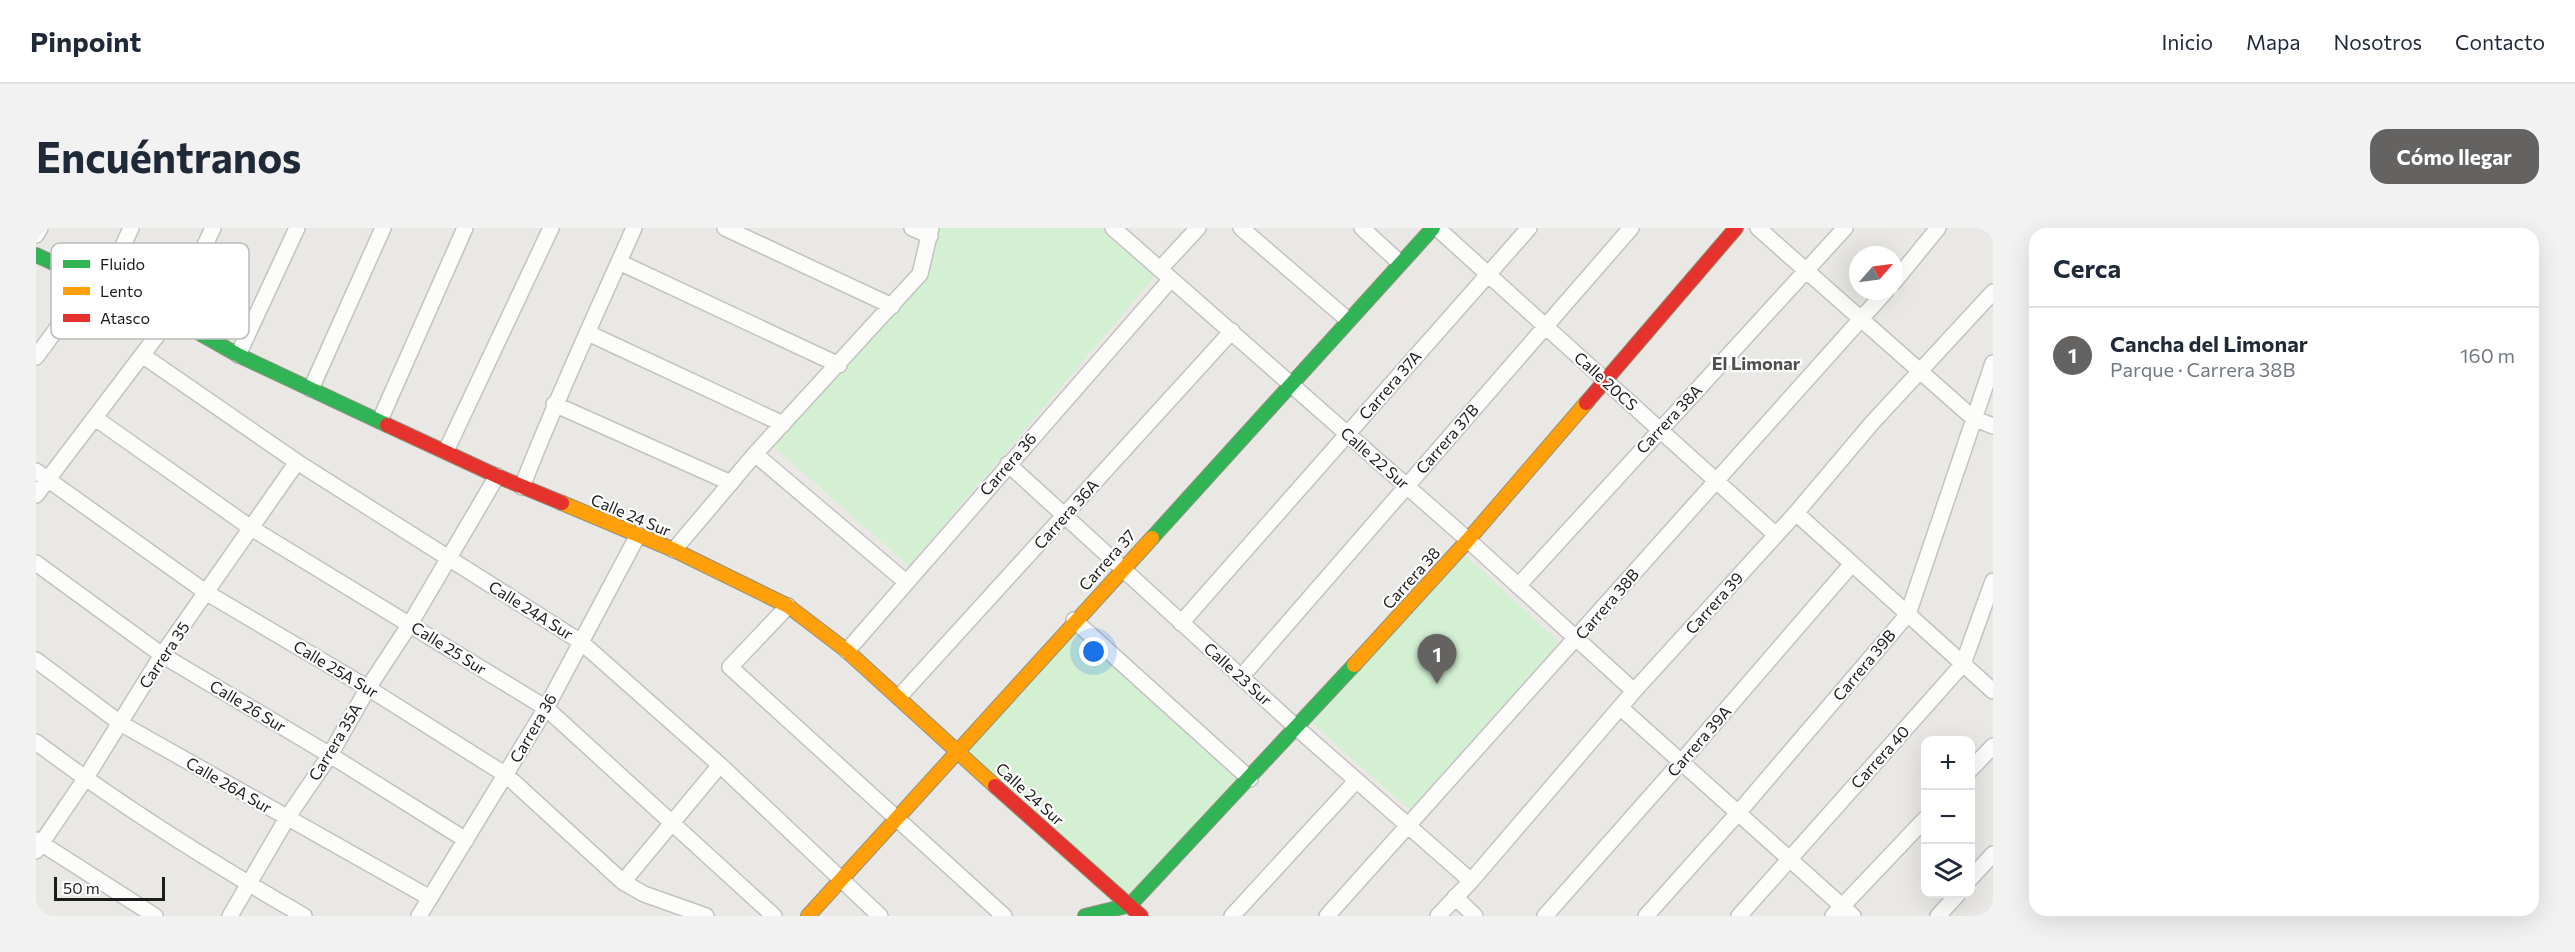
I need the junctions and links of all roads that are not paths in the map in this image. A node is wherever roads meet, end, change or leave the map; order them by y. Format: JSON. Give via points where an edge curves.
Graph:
{"nodes":[{"id":1,"x":40,"y":228,"type":"edge"},
{"id":2,"x":131,"y":228,"type":"edge"},
{"id":3,"x":213,"y":228,"type":"edge"},
{"id":4,"x":297,"y":228,"type":"edge"},
{"id":5,"x":383,"y":228,"type":"edge"},
{"id":6,"x":465,"y":228,"type":"edge"},
{"id":7,"x":551,"y":228,"type":"edge"},
{"id":8,"x":634,"y":228,"type":"edge"},
{"id":9,"x":725,"y":228,"type":"edge"},
{"id":10,"x":912,"y":228,"type":"edge"},
{"id":11,"x":1113,"y":228,"type":"edge"},
{"id":12,"x":1198,"y":228,"type":"edge"},
{"id":13,"x":1241,"y":228,"type":"edge"},
{"id":14,"x":1362,"y":228,"type":"edge"},
{"id":15,"x":1435,"y":228,"type":"edge"},
{"id":16,"x":1528,"y":228,"type":"edge"},
{"id":17,"x":1631,"y":228,"type":"edge"},
{"id":18,"x":1736,"y":228,"type":"edge"},
{"id":19,"x":1758,"y":228,"type":"edge"},
{"id":20,"x":1845,"y":228,"type":"edge"},
{"id":21,"x":1938,"y":228,"type":"edge"},
{"id":22,"x":931,"y":232,"type":"edge"},
{"id":23,"x":36,"y":236,"type":"edge"},
{"id":24,"x":122,"y":243,"type":"edge"},
{"id":25,"x":206,"y":243,"type":"edge"},
{"id":26,"x":36,"y":255,"type":"edge"},
{"id":27,"x":51,"y":262,"type":"edge"},
{"id":28,"x":619,"y":262,"type":"junction"},
{"id":29,"x":1400,"y":263,"type":"junction"},
{"id":30,"x":1903,"y":271,"type":"edge"},
{"id":31,"x":1807,"y":272,"type":"junction"},
{"id":32,"x":1166,"y":274,"type":"junction"},
{"id":33,"x":1487,"y":274,"type":"junction"},
{"id":34,"x":1993,"y":292,"type":"edge"},
{"id":35,"x":1879,"y":300,"type":"edge"},
{"id":36,"x":892,"y":306,"type":"junction"},
{"id":37,"x":1348,"y":320,"type":"junction"},
{"id":38,"x":1862,"y":321,"type":"junction"},
{"id":39,"x":1545,"y":326,"type":"junction"},
{"id":40,"x":249,"y":331,"type":"edge"},
{"id":41,"x":1232,"y":332,"type":"junction"},
{"id":42,"x":588,"y":333,"type":"junction"},
{"id":43,"x":51,"y":339,"type":"edge"},
{"id":44,"x":154,"y":339,"type":"edge"},
{"id":45,"x":210,"y":339,"type":"edge"},
{"id":46,"x":245,"y":339,"type":"edge"},
{"id":47,"x":142,"y":355,"type":"junction"},
{"id":48,"x":238,"y":355,"type":"junction"},
{"id":49,"x":36,"y":357,"type":"edge"},
{"id":50,"x":1993,"y":363,"type":"edge"},
{"id":51,"x":839,"y":365,"type":"junction"},
{"id":52,"x":1920,"y":373,"type":"junction"},
{"id":53,"x":1605,"y":380,"type":"junction"},
{"id":54,"x":1290,"y":383,"type":"junction"},
{"id":55,"x":310,"y":389,"type":"junction"},
{"id":56,"x":554,"y":404,"type":"junction"},
{"id":57,"x":95,"y":418,"type":"junction"},
{"id":58,"x":1973,"y":418,"type":"junction"},
{"id":59,"x":380,"y":420,"type":"junction"},
{"id":60,"x":783,"y":424,"type":"junction"},
{"id":61,"x":1993,"y":426,"type":"edge"},
{"id":62,"x":1659,"y":429,"type":"junction"},
{"id":63,"x":1347,"y":434,"type":"junction"},
{"id":64,"x":446,"y":451,"type":"junction"},
{"id":65,"x":755,"y":453,"type":"junction"},
{"id":66,"x":297,"y":462,"type":"junction"},
{"id":67,"x":1008,"y":464,"type":"junction"},
{"id":68,"x":41,"y":476,"type":"edge"},
{"id":69,"x":497,"y":476,"type":"junction"},
{"id":70,"x":1715,"y":480,"type":"junction"},
{"id":71,"x":731,"y":483,"type":"junction"},
{"id":72,"x":1407,"y":486,"type":"junction"},
{"id":73,"x":522,"y":487,"type":"junction"},
{"id":74,"x":36,"y":495,"type":"edge"},
{"id":75,"x":1797,"y":513,"type":"junction"},
{"id":76,"x":1064,"y":517,"type":"junction"},
{"id":77,"x":251,"y":528,"type":"junction"},
{"id":78,"x":638,"y":535,"type":"junction"},
{"id":79,"x":1776,"y":535,"type":"junction"},
{"id":80,"x":1468,"y":540,"type":"junction"},
{"id":81,"x":674,"y":550,"type":"junction"},
{"id":82,"x":448,"y":558,"type":"junction"},
{"id":83,"x":36,"y":563,"type":"edge"},
{"id":84,"x":1851,"y":565,"type":"junction"},
{"id":85,"x":1122,"y":568,"type":"junction"},
{"id":86,"x":1993,"y":581,"type":"edge"},
{"id":87,"x":906,"y":582,"type":"junction"},
{"id":88,"x":1518,"y":586,"type":"junction"},
{"id":89,"x":207,"y":593,"type":"junction"},
{"id":90,"x":788,"y":606,"type":"junction"},
{"id":91,"x":1908,"y":614,"type":"junction"},
{"id":92,"x":1074,"y":621,"type":"junction"},
{"id":93,"x":1181,"y":623,"type":"junction"},
{"id":94,"x":411,"y":624,"type":"junction"},
{"id":95,"x":1576,"y":639,"type":"junction"},
{"id":96,"x":581,"y":642,"type":"junction"},
{"id":97,"x":847,"y":651,"type":"junction"},
{"id":98,"x":162,"y":655,"type":"junction"},
{"id":99,"x":36,"y":660,"type":"edge"},
{"id":100,"x":1963,"y":664,"type":"junction"},
{"id":101,"x":1241,"y":677,"type":"junction"},
{"id":102,"x":368,"y":688,"type":"junction"},
{"id":103,"x":1634,"y":691,"type":"junction"},
{"id":104,"x":1993,"y":691,"type":"edge"},
{"id":105,"x":899,"y":697,"type":"junction"},
{"id":106,"x":546,"y":708,"type":"junction"},
{"id":107,"x":1621,"y":708,"type":"junction"},
{"id":108,"x":120,"y":723,"type":"junction"},
{"id":109,"x":1297,"y":728,"type":"junction"},
{"id":110,"x":36,"y":742,"type":"edge"},
{"id":111,"x":1993,"y":746,"type":"edge"},
{"id":112,"x":957,"y":752,"type":"junction"},
{"id":113,"x":330,"y":755,"type":"junction"},
{"id":114,"x":1681,"y":762,"type":"junction"},
{"id":115,"x":720,"y":765,"type":"junction"},
{"id":116,"x":1975,"y":766,"type":"edge"},
{"id":117,"x":506,"y":775,"type":"junction"},
{"id":118,"x":85,"y":779,"type":"junction"},
{"id":119,"x":1250,"y":779,"type":"junction"},
{"id":120,"x":1356,"y":781,"type":"junction"},
{"id":121,"x":1738,"y":813,"type":"junction"},
{"id":122,"x":287,"y":818,"type":"junction"},
{"id":123,"x":897,"y":818,"type":"junction"},
{"id":124,"x":671,"y":824,"type":"junction"},
{"id":125,"x":1921,"y":824,"type":"edge"},
{"id":126,"x":1408,"y":826,"type":"junction"},
{"id":127,"x":466,"y":840,"type":"junction"},
{"id":128,"x":38,"y":845,"type":"edge"},
{"id":129,"x":1993,"y":854,"type":"edge"},
{"id":130,"x":1789,"y":858,"type":"junction"},
{"id":131,"x":1975,"y":874,"type":"edge"},
{"id":132,"x":840,"y":880,"type":"junction"},
{"id":133,"x":1471,"y":881,"type":"junction"},
{"id":134,"x":623,"y":882,"type":"junction"},
{"id":135,"x":248,"y":884,"type":"junction"},
{"id":136,"x":1455,"y":897,"type":"junction"},
{"id":137,"x":430,"y":898,"type":"junction"},
{"id":138,"x":1954,"y":898,"type":"edge"},
{"id":139,"x":1130,"y":905,"type":"junction"},
{"id":140,"x":1843,"y":913,"type":"edge"},
{"id":141,"x":154,"y":916,"type":"edge"},
{"id":142,"x":230,"y":916,"type":"edge"},
{"id":143,"x":304,"y":916,"type":"edge"},
{"id":144,"x":419,"y":916,"type":"edge"},
{"id":145,"x":706,"y":916,"type":"edge"},
{"id":146,"x":774,"y":916,"type":"edge"},
{"id":147,"x":808,"y":916,"type":"edge"},
{"id":148,"x":880,"y":916,"type":"edge"},
{"id":149,"x":1004,"y":916,"type":"edge"},
{"id":150,"x":1085,"y":916,"type":"edge"},
{"id":151,"x":1141,"y":916,"type":"edge"},
{"id":152,"x":1232,"y":916,"type":"edge"},
{"id":153,"x":1327,"y":916,"type":"edge"},
{"id":154,"x":1438,"y":916,"type":"edge"},
{"id":155,"x":1475,"y":916,"type":"edge"},
{"id":156,"x":1545,"y":916,"type":"edge"},
{"id":157,"x":1646,"y":916,"type":"edge"},
{"id":158,"x":1738,"y":916,"type":"edge"},
{"id":159,"x":1938,"y":916,"type":"edge"}],
"edges":[{"from":1,"to":23,"type":"street"},
{"from":2,"to":24,"type":"street"},
{"from":3,"to":25,"type":"street"},
{"from":4,"to":40,"type":"street"},
{"from":5,"to":55,"type":"street"},
{"from":6,"to":59,"type":"street"},
{"from":7,"to":64,"type":"street"},
{"from":8,"to":28,"type":"street"},
{"from":9,"to":36,"type":"street"},
{"from":10,"to":22,"type":"street"},
{"from":11,"to":32,"type":"street","name":"Calle 22 Sur"},
{"from":12,"to":32,"type":"street","name":"Carrera 36"},
{"from":13,"to":37,"type":"street"},
{"from":14,"to":29,"type":"street"},
{"from":15,"to":29,"type":"street","name":"Carrera 37"},
{"from":15,"to":33,"type":"street","name":"Calle 20CS"},
{"from":16,"to":33,"type":"street","name":"Carrera 37A"},
{"from":17,"to":39,"type":"street","name":"Carrera 37B"},
{"from":18,"to":53,"type":"street","name":"Carrera 38"},
{"from":19,"to":31,"type":"street"},
{"from":20,"to":31,"type":"street","name":"Carrera 38A"},
{"from":21,"to":30,"type":"street"},
{"from":22,"to":36,"type":"street","via":[[920,274]]},
{"from":26,"to":27,"type":"street","name":"Calle 24 Sur"},
{"from":28,"to":42,"type":"street"},
{"from":28,"to":51,"type":"street"},
{"from":29,"to":37,"type":"street","name":"Carrera 37"},
{"from":31,"to":38,"type":"street"},
{"from":31,"to":62,"type":"street","name":"Carrera 38A"},
{"from":32,"to":41,"type":"street","name":"Calle 22 Sur"},
{"from":32,"to":67,"type":"street","name":"Carrera 36"},
{"from":33,"to":39,"type":"street","name":"Calle 20CS"},
{"from":33,"to":63,"type":"street","name":"Carrera 37A"},
{"from":34,"to":52,"type":"street","name":"Carrera 39"},
{"from":35,"to":38,"type":"street","name":"Carrera 38B"},
{"from":36,"to":51,"type":"street"},
{"from":37,"to":54,"type":"street","name":"Carrera 37"},
{"from":38,"to":52,"type":"street"},
{"from":38,"to":70,"type":"street","name":"Carrera 38B"},
{"from":39,"to":53,"type":"street","name":"Calle 20CS"},
{"from":39,"to":72,"type":"street","name":"Carrera 37B"},
{"from":41,"to":54,"type":"street","name":"Calle 22 Sur"},
{"from":41,"to":76,"type":"street","name":"Carrera 36A"},
{"from":42,"to":56,"type":"street"},
{"from":42,"to":60,"type":"street"},
{"from":43,"to":49,"type":"street"},
{"from":44,"to":47,"type":"street"},
{"from":45,"to":48,"type":"street","name":"Calle 24 Sur"},
{"from":46,"to":48,"type":"street"},
{"from":47,"to":57,"type":"street"},
{"from":47,"to":66,"type":"street","name":"Calle 24A Sur"},
{"from":48,"to":55,"type":"street","name":"Calle 24 Sur"},
{"from":50,"to":58,"type":"street","name":"Carrera 39B"},
{"from":51,"to":60,"type":"street"},
{"from":52,"to":58,"type":"street"},
{"from":52,"to":75,"type":"street","name":"Carrera 39","via":[[1872,423]]},
{"from":53,"to":62,"type":"street","name":"Calle 20CS"},
{"from":53,"to":80,"type":"street","name":"Carrera 38"},
{"from":54,"to":63,"type":"street","name":"Calle 22 Sur"},
{"from":54,"to":85,"type":"street","name":"Carrera 37"},
{"from":55,"to":59,"type":"street","name":"Calle 24 Sur"},
{"from":56,"to":71,"type":"street"},
{"from":56,"to":73,"type":"street"},
{"from":57,"to":68,"type":"street"},
{"from":57,"to":77,"type":"street","name":"Calle 25 Sur"},
{"from":58,"to":61,"type":"street"},
{"from":58,"to":91,"type":"street","name":"Carrera 39B"},
{"from":59,"to":64,"type":"street","name":"Calle 24 Sur"},
{"from":60,"to":65,"type":"street"},
{"from":62,"to":70,"type":"street","name":"Calle 20CS"},
{"from":62,"to":88,"type":"street","name":"Carrera 38A"},
{"from":63,"to":72,"type":"street","name":"Calle 22 Sur"},
{"from":63,"to":93,"type":"street","name":"Carrera 37A"},
{"from":64,"to":69,"type":"street","name":"Calle 24 Sur"},
{"from":65,"to":71,"type":"street"},
{"from":65,"to":87,"type":"street"},
{"from":66,"to":77,"type":"street","name":"Carrera 35"},
{"from":66,"to":82,"type":"street","name":"Calle 24A Sur"},
{"from":67,"to":76,"type":"street","name":"Calle 23 Sur"},
{"from":67,"to":87,"type":"street","name":"Carrera 36"},
{"from":68,"to":74,"type":"street"},
{"from":68,"to":89,"type":"street","name":"Calle 25A Sur"},
{"from":69,"to":73,"type":"street","name":"Calle 24 Sur"},
{"from":69,"to":82,"type":"street","name":"Carrera 35A"},
{"from":70,"to":79,"type":"street","name":"Calle 20CS"},
{"from":70,"to":95,"type":"street","name":"Carrera 38B"},
{"from":71,"to":81,"type":"street"},
{"from":72,"to":80,"type":"street","name":"Calle 22 Sur"},
{"from":72,"to":101,"type":"street","name":"Carrera 37B"},
{"from":73,"to":78,"type":"street","name":"Calle 24 Sur"},
{"from":75,"to":79,"type":"street","name":"Carrera 39"},
{"from":75,"to":84,"type":"street"},
{"from":76,"to":85,"type":"street","name":"Calle 23 Sur"},
{"from":76,"to":105,"type":"street","name":"Carrera 36A"},
{"from":77,"to":89,"type":"street","name":"Carrera 35"},
{"from":77,"to":94,"type":"street","name":"Calle 25 Sur"},
{"from":78,"to":81,"type":"street","name":"Calle 24 Sur"},
{"from":78,"to":96,"type":"street","name":"Carrera 36"},
{"from":79,"to":103,"type":"street","name":"Carrera 39"},
{"from":80,"to":88,"type":"street","name":"Calle 22 Sur"},
{"from":80,"to":109,"type":"street","name":"Carrera 38"},
{"from":81,"to":90,"type":"street","name":"Calle 24 Sur"},
{"from":82,"to":94,"type":"street","name":"Carrera 35A"},
{"from":82,"to":96,"type":"street","name":"Calle 24A Sur"},
{"from":83,"to":98,"type":"street","name":"Calle 26 Sur"},
{"from":84,"to":91,"type":"street"},
{"from":84,"to":114,"type":"street","name":"Carrera 39A"},
{"from":85,"to":92,"type":"street","name":"Carrera 37"},
{"from":85,"to":93,"type":"street","name":"Calle 23 Sur"},
{"from":86,"to":100,"type":"street","name":"Carrera 40"},
{"from":87,"to":97,"type":"street","name":"Carrera 36"},
{"from":88,"to":95,"type":"street","name":"Calle 22 Sur"},
{"from":89,"to":98,"type":"street","name":"Carrera 35"},
{"from":89,"to":102,"type":"street","name":"Calle 25A Sur"},
{"from":90,"to":97,"type":"street","name":"Calle 24 Sur"},
{"from":90,"to":123,"type":"street","via":[[730,667]]},
{"from":91,"to":100,"type":"street"},
{"from":91,"to":121,"type":"street","name":"Carrera 39B"},
{"from":92,"to":112,"type":"street","name":"Carrera 37"},
{"from":92,"to":119,"type":"street"},
{"from":93,"to":101,"type":"street","name":"Calle 23 Sur"},
{"from":94,"to":102,"type":"street","name":"Carrera 35A"},
{"from":94,"to":106,"type":"street","name":"Calle 25 Sur"},
{"from":95,"to":103,"type":"street","name":"Calle 22 Sur"},
{"from":95,"to":126,"type":"street","name":"Carrera 38B"},
{"from":96,"to":106,"type":"street","name":"Carrera 36"},
{"from":96,"to":115,"type":"street","name":"Calle 24A Sur"},
{"from":97,"to":105,"type":"street","name":"Calle 24 Sur"},
{"from":98,"to":108,"type":"street","name":"Carrera 35"},
{"from":98,"to":113,"type":"street","name":"Calle 26 Sur"},
{"from":99,"to":108,"type":"street","name":"Calle 26A Sur"},
{"from":100,"to":104,"type":"street"},
{"from":100,"to":130,"type":"street","name":"Carrera 40"},
{"from":101,"to":109,"type":"street","name":"Calle 23 Sur"},
{"from":102,"to":113,"type":"street","name":"Carrera 35A"},
{"from":102,"to":117,"type":"street","name":"Calle 25A Sur"},
{"from":103,"to":107,"type":"street","name":"Carrera 39"},
{"from":105,"to":112,"type":"street","name":"Calle 24 Sur"},
{"from":106,"to":117,"type":"street","name":"Carrera 36"},
{"from":106,"to":124,"type":"street","name":"Calle 25 Sur"},
{"from":107,"to":114,"type":"street"},
{"from":107,"to":133,"type":"street","name":"Carrera 39"},
{"from":108,"to":118,"type":"street","name":"Carrera 35"},
{"from":108,"to":122,"type":"street","name":"Calle 26A Sur"},
{"from":109,"to":119,"type":"street","name":"Carrera 38"},
{"from":109,"to":120,"type":"street","name":"Calle 23 Sur"},
{"from":110,"to":118,"type":"street"},
{"from":111,"to":116,"type":"street"},
{"from":112,"to":123,"type":"street","name":"Carrera 37"},
{"from":112,"to":139,"type":"street","name":"Calle 24 Sur"},
{"from":113,"to":122,"type":"street","name":"Carrera 35A"},
{"from":113,"to":127,"type":"street","name":"Calle 26 Sur"},
{"from":114,"to":121,"type":"street"},
{"from":114,"to":156,"type":"street","name":"Carrera 39A"},
{"from":115,"to":124,"type":"street"},
{"from":115,"to":132,"type":"street","name":"Calle 24A Sur"},
{"from":117,"to":127,"type":"street","name":"Carrera 36"},
{"from":117,"to":134,"type":"street","name":"Calle 25A Sur"},
{"from":118,"to":128,"type":"street","name":"Carrera 35"},
{"from":118,"to":135,"type":"street"},
{"from":119,"to":139,"type":"street","name":"Carrera 38"},
{"from":120,"to":126,"type":"street","name":"Calle 23 Sur"},
{"from":120,"to":152,"type":"street"},
{"from":121,"to":130,"type":"street"},
{"from":121,"to":157,"type":"street","name":"Carrera 39B"},
{"from":122,"to":135,"type":"street","name":"Carrera 35A"},
{"from":122,"to":137,"type":"street","name":"Calle 26A Sur"},
{"from":123,"to":132,"type":"street","name":"Carrera 37"},
{"from":123,"to":149,"type":"street"},
{"from":124,"to":134,"type":"street"},
{"from":124,"to":146,"type":"street","name":"Calle 25 Sur"},
{"from":125,"to":140,"type":"street"},
{"from":126,"to":133,"type":"street","name":"Calle 23 Sur"},
{"from":126,"to":153,"type":"street","name":"Carrera 38B"},
{"from":127,"to":137,"type":"street","name":"Carrera 36"},
{"from":128,"to":141,"type":"street"},
{"from":129,"to":131,"type":"street"},
{"from":130,"to":140,"type":"street"},
{"from":130,"to":158,"type":"street","name":"Carrera 40"},
{"from":132,"to":147,"type":"street","name":"Carrera 37"},
{"from":132,"to":148,"type":"street","name":"Calle 24A Sur"},
{"from":133,"to":136,"type":"street","name":"Carrera 39"},
{"from":134,"to":145,"type":"street","name":"Calle 25A Sur","via":[[644,894]]},
{"from":135,"to":142,"type":"street","name":"Carrera 35A"},
{"from":135,"to":143,"type":"street"},
{"from":136,"to":154,"type":"street","name":"Carrera 39"},
{"from":136,"to":155,"type":"street"},
{"from":137,"to":144,"type":"street","name":"Carrera 36"},
{"from":138,"to":159,"type":"street"},
{"from":139,"to":150,"type":"street"},
{"from":139,"to":151,"type":"street","name":"Calle 24 Sur"}]}
